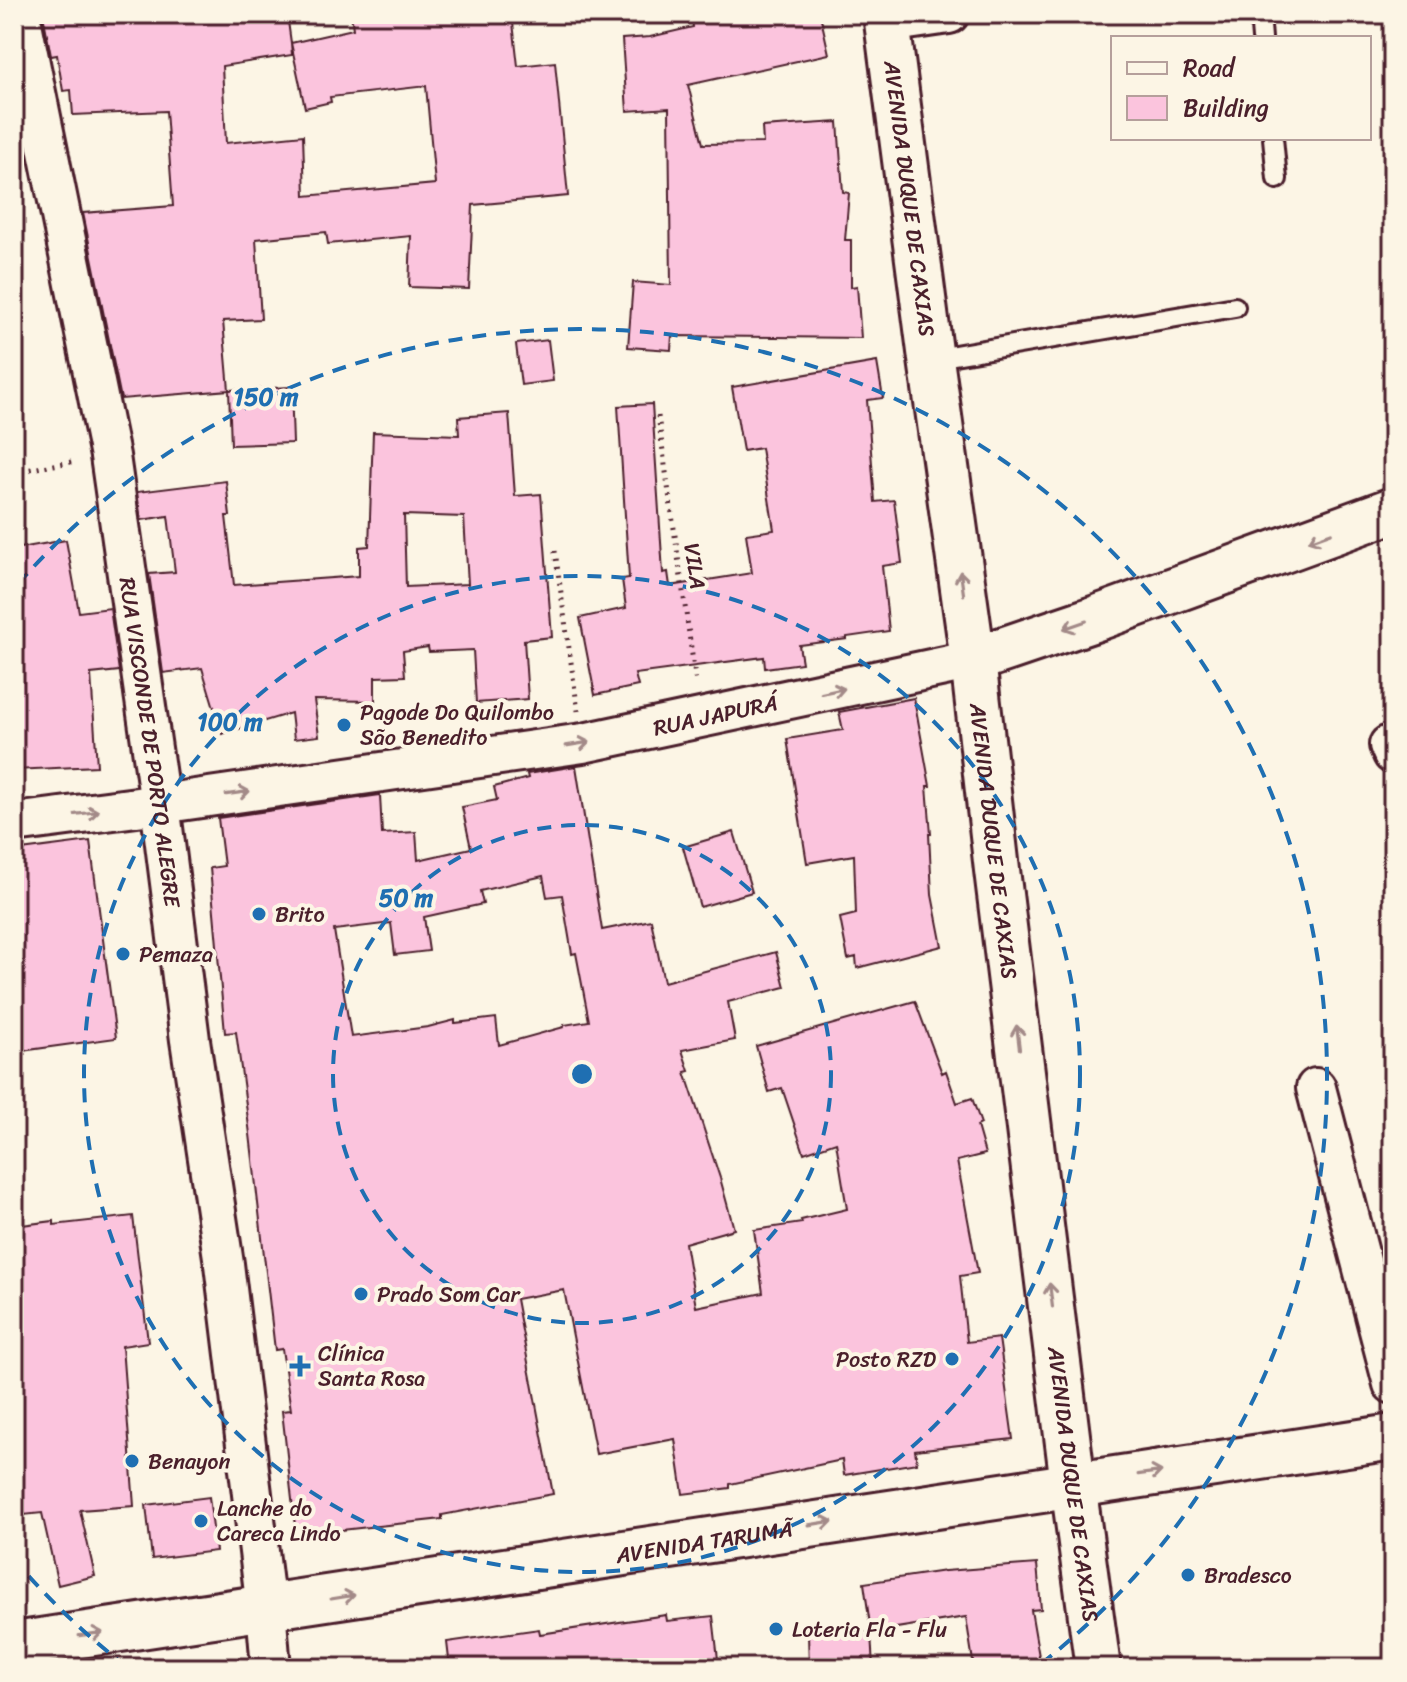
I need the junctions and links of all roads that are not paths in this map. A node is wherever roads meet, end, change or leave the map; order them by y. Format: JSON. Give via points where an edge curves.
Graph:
{"nodes":[{"id":1,"x":20,"y":14,"type":"edge"},
{"id":2,"x":949,"y":14,"type":"edge"},
{"id":3,"x":1260,"y":14,"type":"edge"},
{"id":4,"x":887,"y":19,"type":"edge"},
{"id":5,"x":1262,"y":36,"type":"edge"},
{"id":6,"x":1273,"y":140,"type":"edge"},
{"id":7,"x":1277,"y":179,"type":"dead end"},
{"id":8,"x":1235,"y":307,"type":"dead end"},
{"id":9,"x":931,"y":359,"type":"junction"},
{"id":10,"x":1393,"y":510,"type":"edge"},
{"id":11,"x":973,"y":660,"type":"junction"},
{"id":12,"x":160,"y":804,"type":"junction"},
{"id":13,"x":14,"y":823,"type":"edge"},
{"id":14,"x":1316,"y":1088,"type":"dead end"},
{"id":15,"x":1393,"y":1384,"type":"edge"},
{"id":16,"x":1393,"y":1437,"type":"edge"},
{"id":17,"x":1073,"y":1484,"type":"junction"},
{"id":18,"x":266,"y":1609,"type":"junction"},
{"id":19,"x":14,"y":1645,"type":"edge"},
{"id":20,"x":271,"y":1668,"type":"edge"},
{"id":21,"x":1098,"y":1668,"type":"edge"}],
"edges":[{"from":1,"to":12,"type":"street","name":"RUA VISCONDE DE PORTO ALEGRE","via":[[110,456]]},
{"from":2,"to":4,"type":"street"},
{"from":3,"to":5,"type":"lane"},
{"from":4,"to":9,"type":"street","name":"AVENIDA DUQUE DE CAXIAS"},
{"from":6,"to":7,"type":"lane"},
{"from":8,"to":9,"type":"lane"},
{"from":11,"to":9,"type":"street","name":"AVENIDA DUQUE DE CAXIAS","one_way":true},
{"from":10,"to":11,"type":"street","name":"RUA JAPURÁ","one_way":true},
{"from":12,"to":11,"type":"street","name":"RUA JAPURÁ","one_way":true,"via":[[583,743]]},
{"from":17,"to":11,"type":"street","name":"AVENIDA DUQUE DE CAXIAS","one_way":true},
{"from":13,"to":12,"type":"street","name":"RUA JAPURÁ","one_way":true},
{"from":12,"to":18,"type":"street","name":"RUA VISCONDE DE PORTO ALEGRE"},
{"from":14,"to":15,"type":"street"},
{"from":17,"to":16,"type":"street","name":"AVENIDA TARUMÃ","one_way":true},
{"from":18,"to":17,"type":"street","name":"AVENIDA TARUMÃ","one_way":true},
{"from":17,"to":21,"type":"street","name":"AVENIDA DUQUE DE CAXIAS"},
{"from":19,"to":18,"type":"street","name":"AVENIDA TARUMÃ","one_way":true},
{"from":18,"to":20,"type":"street","name":"RUA VISCONDE DE PORTO ALEGRE"}]}
